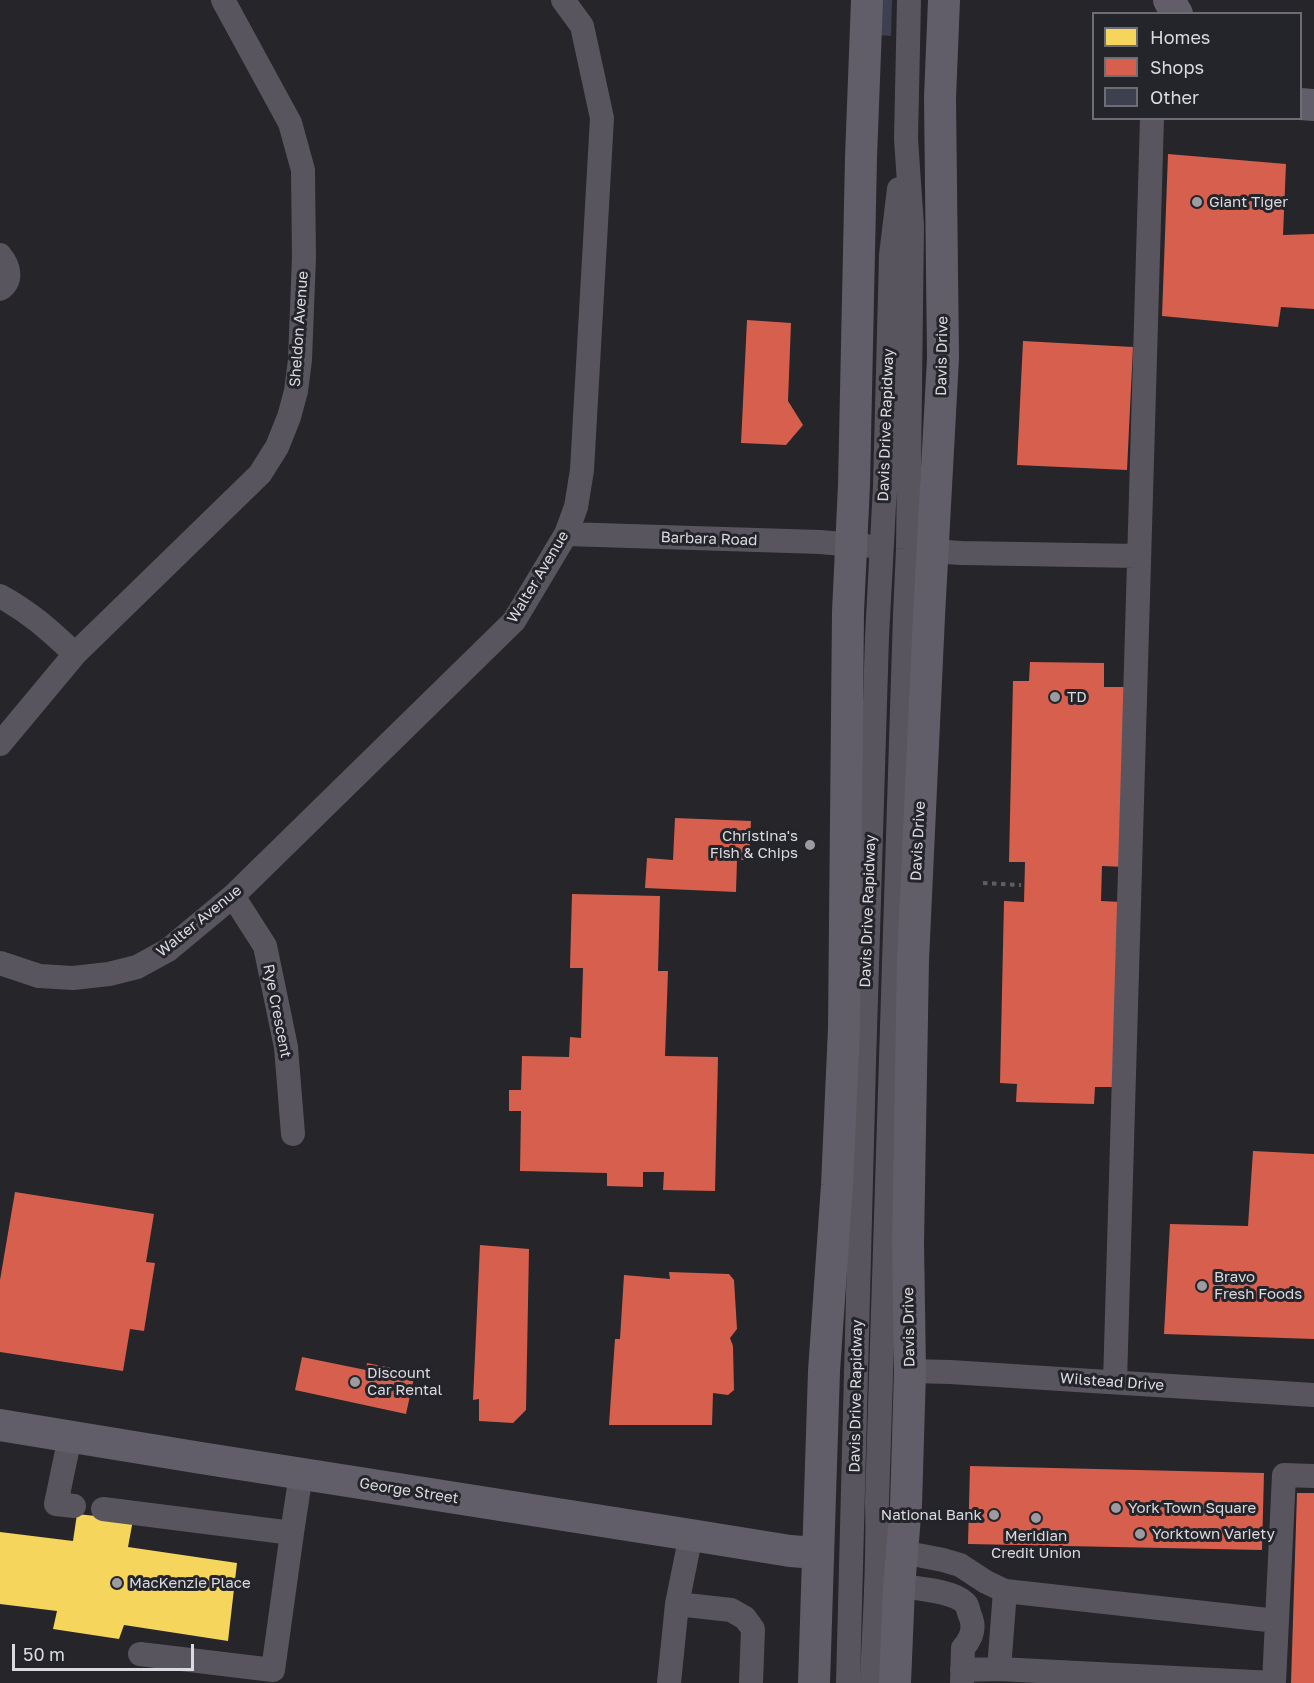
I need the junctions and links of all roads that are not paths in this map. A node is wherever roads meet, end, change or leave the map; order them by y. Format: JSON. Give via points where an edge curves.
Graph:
{"nodes":[{"id":1,"x":223,"y":0,"type":"edge"},
{"id":2,"x":563,"y":0,"type":"edge"},
{"id":3,"x":867,"y":0,"type":"edge"},
{"id":4,"x":909,"y":0,"type":"edge"},
{"id":5,"x":944,"y":0,"type":"edge"},
{"id":6,"x":1152,"y":120,"type":"edge"},
{"id":7,"x":906,"y":140,"type":"junction"},
{"id":8,"x":0,"y":255,"type":"edge"},
{"id":9,"x":0,"y":290,"type":"edge"},
{"id":10,"x":566,"y":534,"type":"junction"},
{"id":11,"x":867,"y":546,"type":"junction"},
{"id":12,"x":921,"y":550,"type":"junction"},
{"id":13,"x":1139,"y":556,"type":"junction"},
{"id":14,"x":0,"y":596,"type":"edge"},
{"id":15,"x":75,"y":654,"type":"junction"},
{"id":16,"x":0,"y":744,"type":"edge"},
{"id":17,"x":233,"y":896,"type":"junction"},
{"id":18,"x":0,"y":963,"type":"edge"},
{"id":19,"x":293,"y":1134,"type":"dead end"},
{"id":20,"x":910,"y":1371,"type":"junction"},
{"id":21,"x":1115,"y":1382,"type":"junction"},
{"id":22,"x":1314,"y":1395,"type":"edge"},
{"id":23,"x":0,"y":1425,"type":"edge"},
{"id":24,"x":70,"y":1437,"type":"junction"},
{"id":25,"x":301,"y":1474,"type":"junction"},
{"id":26,"x":1314,"y":1476,"type":"edge"},
{"id":27,"x":74,"y":1506,"type":"dead end"},
{"id":28,"x":103,"y":1509,"type":"dead end"},
{"id":29,"x":291,"y":1533,"type":"junction"},
{"id":30,"x":691,"y":1535,"type":"junction"},
{"id":31,"x":851,"y":1550,"type":"junction"},
{"id":32,"x":890,"y":1552,"type":"junction"},
{"id":33,"x":818,"y":1553,"type":"junction"},
{"id":34,"x":851,"y":1576,"type":"junction"},
{"id":35,"x":887,"y":1585,"type":"junction"},
{"id":36,"x":1005,"y":1591,"type":"junction"},
{"id":37,"x":677,"y":1604,"type":"junction"},
{"id":38,"x":1277,"y":1621,"type":"junction"},
{"id":39,"x":140,"y":1654,"type":"dead end"},
{"id":40,"x":962,"y":1667,"type":"edge"},
{"id":41,"x":999,"y":1670,"type":"junction"},
{"id":42,"x":669,"y":1683,"type":"edge"},
{"id":43,"x":751,"y":1683,"type":"edge"},
{"id":44,"x":814,"y":1683,"type":"edge"},
{"id":45,"x":848,"y":1683,"type":"edge"},
{"id":46,"x":872,"y":1683,"type":"edge"},
{"id":47,"x":895,"y":1683,"type":"edge"},
{"id":48,"x":1274,"y":1683,"type":"edge"}],
"edges":[{"from":1,"to":15,"type":"street","name":"Sheldon Avenue","via":[[290,123],[303,170],[302,324],[296,391],[277,447],[260,474]]},
{"from":2,"to":10,"type":"street","name":"Walter Avenue","via":[[582,26],[602,118],[582,470],[576,507]]},
{"from":3,"to":11,"type":"main road","via":[[861,158]]},
{"from":4,"to":7,"type":"street","name":"Davis Drive Rapidway"},
{"from":5,"to":12,"type":"main road","name":"Davis Drive","via":[[940,98],[943,358]]},
{"from":6,"to":13,"type":"street"},
{"from":7,"to":11,"type":"street","name":"Davis Drive Rapidway","via":[[891,255],[885,486]]},
{"from":7,"to":12,"type":"street","name":"Davis Drive Rapidway"},
{"from":8,"to":9,"type":"street","via":[[9,276]]},
{"from":10,"to":11,"type":"street","name":"Barbara Road"},
{"from":10,"to":17,"type":"street","name":"Walter Avenue","via":[[514,621]]},
{"from":11,"to":12,"type":"street","name":"Barbara Road"},
{"from":11,"to":31,"type":"street","name":"Davis Drive Rapidway","via":[[878,614]]},
{"from":11,"to":33,"type":"main road","via":[[848,612],[844,1028],[824,1371]]},
{"from":12,"to":13,"type":"street","name":"Barbara Road"},
{"from":12,"to":20,"type":"main road","name":"Davis Drive","via":[[908,1243]]},
{"from":12,"to":32,"type":"street","name":"Davis Drive Rapidway","via":[[904,627],[877,1502]]},
{"from":13,"to":21,"type":"street"},
{"from":14,"to":15,"type":"street","via":[[24,609]]},
{"from":15,"to":16,"type":"street","name":"Sheldon Avenue"},
{"from":17,"to":18,"type":"street","name":"Walter Avenue","via":[[168,950],[137,967],[73,978],[39,976]]},
{"from":17,"to":19,"type":"street","name":"Rye Crescent","via":[[265,946],[286,1047]]},
{"from":20,"to":21,"type":"street","name":"Wilstead Drive"},
{"from":20,"to":32,"type":"main road","name":"Davis Drive","via":[[906,1505]]},
{"from":21,"to":22,"type":"street","name":"Wilstead Drive"},
{"from":23,"to":24,"type":"main road","name":"George Street"},
{"from":24,"to":25,"type":"main road","name":"George Street"},
{"from":24,"to":27,"type":"street","via":[[56,1504]]},
{"from":25,"to":29,"type":"street"},
{"from":25,"to":30,"type":"main road","name":"George Street"},
{"from":26,"to":38,"type":"street","via":[[1284,1475]]},
{"from":28,"to":29,"type":"street"},
{"from":29,"to":39,"type":"street","via":[[273,1670]]},
{"from":30,"to":33,"type":"main road","name":"George Street"},
{"from":30,"to":37,"type":"street"},
{"from":31,"to":32,"type":"street"},
{"from":31,"to":33,"type":"street"},
{"from":31,"to":34,"type":"street","name":"Davis Drive Rapidway"},
{"from":32,"to":35,"type":"main road","name":"Davis Drive"},
{"from":32,"to":36,"type":"street","via":[[960,1565]]},
{"from":33,"to":34,"type":"street"},
{"from":33,"to":44,"type":"main road"},
{"from":34,"to":35,"type":"street"},
{"from":34,"to":45,"type":"street","name":"Davis Drive Rapidway"},
{"from":35,"to":40,"type":"street","via":[[929,1589],[952,1595],[966,1604],[973,1623]]},
{"from":35,"to":46,"type":"street"},
{"from":35,"to":47,"type":"main road","name":"Davis Drive"},
{"from":36,"to":38,"type":"street"},
{"from":36,"to":41,"type":"street"},
{"from":37,"to":42,"type":"street"},
{"from":37,"to":43,"type":"street","via":[[731,1610],[744,1618],[753,1629]]},
{"from":38,"to":48,"type":"street"},
{"from":40,"to":41,"type":"street"},
{"from":41,"to":48,"type":"street"}]}
